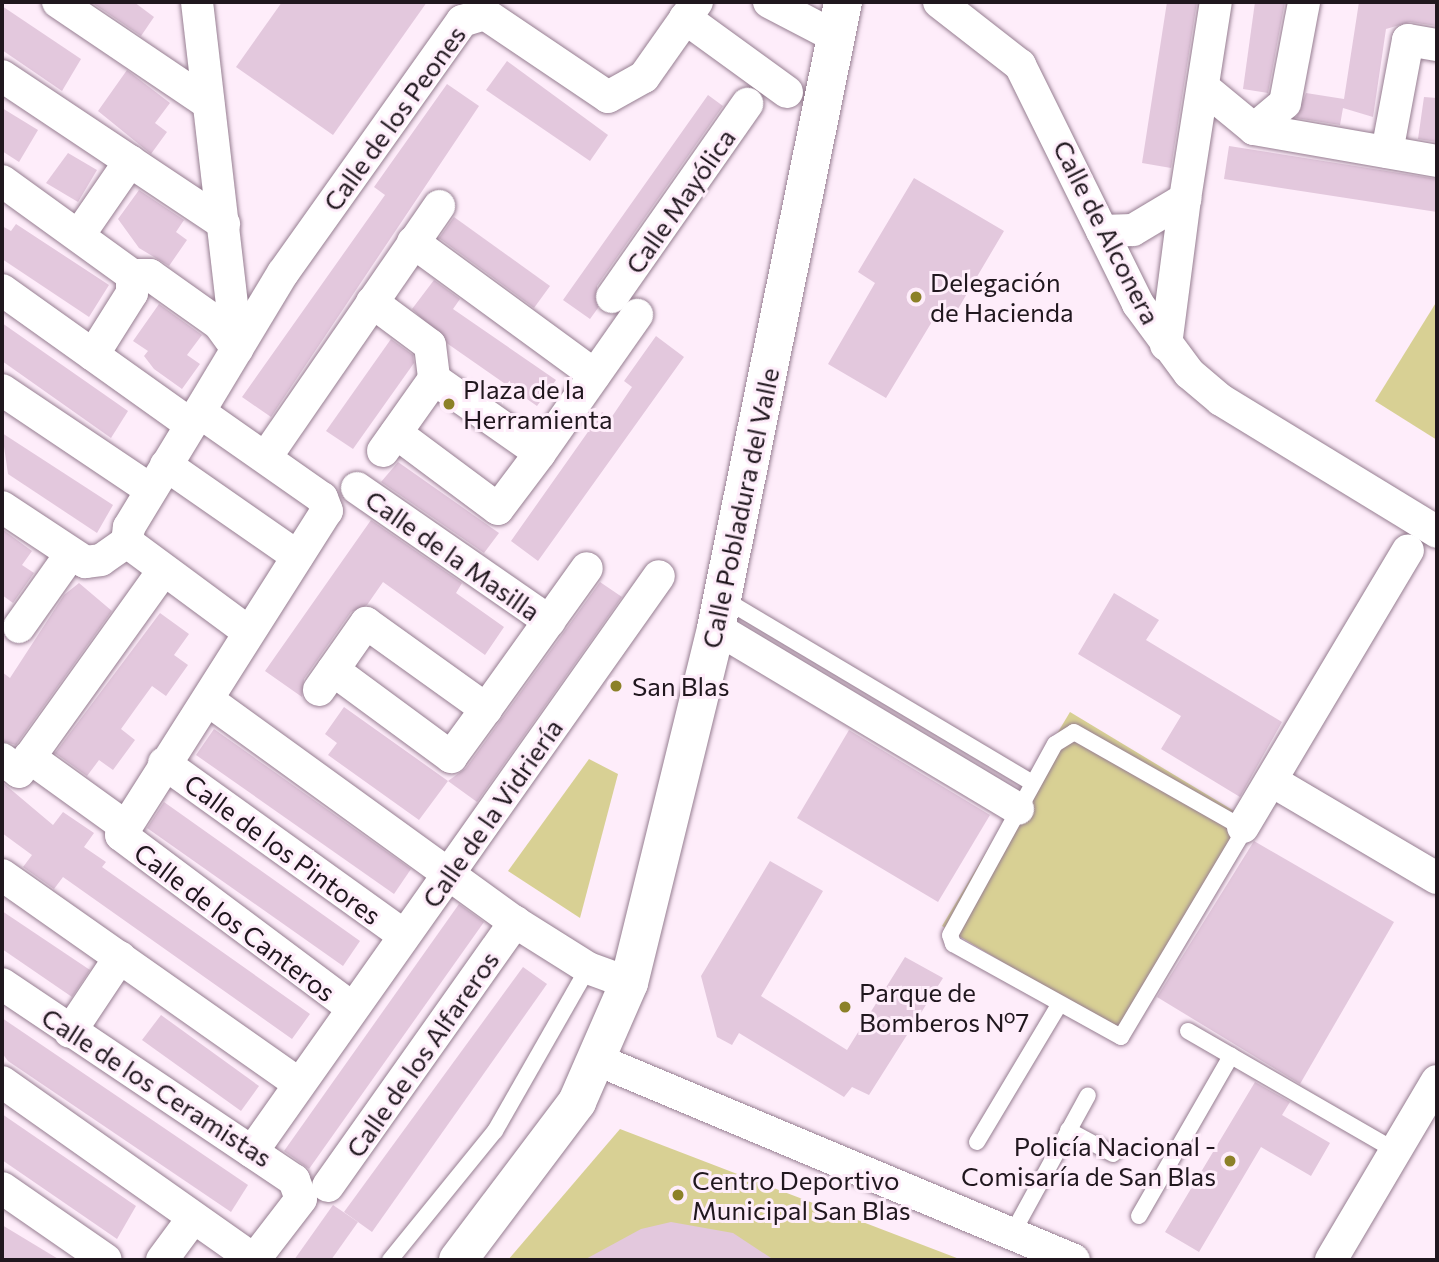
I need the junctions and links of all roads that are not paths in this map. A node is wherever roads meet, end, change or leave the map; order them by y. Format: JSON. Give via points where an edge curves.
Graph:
{"nodes":[{"id":1,"x":58,"y":2,"type":"edge"},
{"id":2,"x":197,"y":2,"type":"edge"},
{"id":3,"x":769,"y":2,"type":"edge"},
{"id":4,"x":939,"y":2,"type":"edge"},
{"id":5,"x":1216,"y":2,"type":"edge"},
{"id":6,"x":1304,"y":2,"type":"edge"},
{"id":7,"x":691,"y":10,"type":"edge"},
{"id":8,"x":841,"y":20,"type":"edge"},
{"id":9,"x":1437,"y":45,"type":"edge"},
{"id":10,"x":2,"y":76,"type":"edge"},
{"id":11,"x":1203,"y":87,"type":"junction"},
{"id":12,"x":787,"y":92,"type":"dead end"},
{"id":13,"x":208,"y":103,"type":"junction"},
{"id":14,"x":747,"y":104,"type":"dead end"},
{"id":15,"x":1254,"y":128,"type":"junction"},
{"id":16,"x":1387,"y":152,"type":"junction"},
{"id":17,"x":1437,"y":161,"type":"edge"},
{"id":18,"x":130,"y":162,"type":"junction"},
{"id":19,"x":2,"y":180,"type":"edge"},
{"id":20,"x":1185,"y":200,"type":"junction"},
{"id":21,"x":439,"y":206,"type":"dead end"},
{"id":22,"x":224,"y":225,"type":"junction"},
{"id":23,"x":1102,"y":231,"type":"junction"},
{"id":24,"x":79,"y":235,"type":"junction"},
{"id":25,"x":413,"y":242,"type":"junction"},
{"id":26,"x":229,"y":264,"type":"junction"},
{"id":27,"x":283,"y":273,"type":"junction"},
{"id":28,"x":132,"y":275,"type":"junction"},
{"id":29,"x":2,"y":290,"type":"edge"},
{"id":30,"x":612,"y":297,"type":"dead end"},
{"id":31,"x":372,"y":302,"type":"junction"},
{"id":32,"x":637,"y":316,"type":"dead end"},
{"id":33,"x":1166,"y":345,"type":"junction"},
{"id":34,"x":237,"y":349,"type":"junction"},
{"id":35,"x":93,"y":355,"type":"junction"},
{"id":36,"x":595,"y":374,"type":"junction"},
{"id":37,"x":434,"y":379,"type":"junction"},
{"id":38,"x":2,"y":390,"type":"edge"},
{"id":39,"x":195,"y":418,"type":"junction"},
{"id":40,"x":540,"y":453,"type":"junction"},
{"id":41,"x":266,"y":457,"type":"junction"},
{"id":42,"x":158,"y":478,"type":"junction"},
{"id":43,"x":357,"y":488,"type":"dead end"},
{"id":44,"x":2,"y":507,"type":"edge"},
{"id":45,"x":1437,"y":532,"type":"edge"},
{"id":46,"x":127,"y":542,"type":"junction"},
{"id":47,"x":1408,"y":550,"type":"dead end"},
{"id":48,"x":70,"y":555,"type":"junction"},
{"id":49,"x":297,"y":556,"type":"junction"},
{"id":50,"x":587,"y":568,"type":"dead end"},
{"id":51,"x":162,"y":572,"type":"junction"},
{"id":52,"x":659,"y":576,"type":"dead end"},
{"id":53,"x":719,"y":613,"type":"junction"},
{"id":54,"x":549,"y":621,"type":"junction"},
{"id":55,"x":19,"y":627,"type":"dead end"},
{"id":56,"x":246,"y":630,"type":"junction"},
{"id":57,"x":208,"y":700,"type":"junction"},
{"id":58,"x":486,"y":709,"type":"junction"},
{"id":59,"x":17,"y":763,"type":"edge"},
{"id":60,"x":164,"y":763,"type":"junction"},
{"id":61,"x":1272,"y":780,"type":"junction"},
{"id":62,"x":1025,"y":796,"type":"junction"},
{"id":63,"x":1243,"y":827,"type":"junction"},
{"id":64,"x":121,"y":830,"type":"junction"},
{"id":65,"x":2,"y":876,"type":"edge"},
{"id":66,"x":447,"y":876,"type":"junction"},
{"id":67,"x":1437,"y":878,"type":"edge"},
{"id":68,"x":515,"y":922,"type":"junction"},
{"id":69,"x":402,"y":934,"type":"junction"},
{"id":70,"x":120,"y":957,"type":"junction"},
{"id":71,"x":588,"y":968,"type":"junction"},
{"id":72,"x":629,"y":983,"type":"junction"},
{"id":73,"x":2,"y":984,"type":"edge"},
{"id":74,"x":1059,"y":1005,"type":"junction"},
{"id":75,"x":351,"y":1007,"type":"junction"},
{"id":76,"x":1188,"y":1031,"type":"dead end"},
{"id":77,"x":70,"y":1032,"type":"junction"},
{"id":78,"x":1231,"y":1056,"type":"junction"},
{"id":79,"x":600,"y":1061,"type":"junction"},
{"id":80,"x":1437,"y":1081,"type":"edge"},
{"id":81,"x":2,"y":1082,"type":"edge"},
{"id":82,"x":299,"y":1084,"type":"junction"},
{"id":83,"x":1088,"y":1094,"type":"dead end"},
{"id":84,"x":1068,"y":1130,"type":"junction"},
{"id":85,"x":977,"y":1142,"type":"dead end"},
{"id":86,"x":1396,"y":1151,"type":"junction"},
{"id":87,"x":252,"y":1152,"type":"junction"},
{"id":88,"x":1113,"y":1153,"type":"dead end"},
{"id":89,"x":2,"y":1188,"type":"edge"},
{"id":90,"x":315,"y":1192,"type":"junction"},
{"id":91,"x":1139,"y":1216,"type":"dead end"},
{"id":92,"x":193,"y":1218,"type":"junction"},
{"id":93,"x":1012,"y":1234,"type":"junction"},
{"id":94,"x":106,"y":1260,"type":"edge"},
{"id":95,"x":162,"y":1260,"type":"edge"},
{"id":96,"x":254,"y":1260,"type":"edge"},
{"id":97,"x":390,"y":1260,"type":"edge"},
{"id":98,"x":458,"y":1260,"type":"edge"},
{"id":99,"x":1074,"y":1260,"type":"edge"},
{"id":100,"x":1331,"y":1260,"type":"edge"}],
"edges":[{"from":1,"to":13,"type":"street"},
{"from":2,"to":13,"type":"street"},
{"from":3,"to":8,"type":"street","name":"Calle Pobladura del Valle"},
{"from":4,"to":23,"type":"street","name":"Calle de Alconera","via":[[1020,65]]},
{"from":5,"to":11,"type":"street"},
{"from":6,"to":15,"type":"street","via":[[1285,103]]},
{"from":7,"to":12,"type":"street","name":"Calle de los Peones"},
{"from":7,"to":27,"type":"street","name":"Calle de los Peones","via":[[644,77],[608,97],[485,14],[473,13]]},
{"from":8,"to":53,"type":"street","name":"Calle Pobladura del Valle"},
{"from":9,"to":16,"type":"street","via":[[1408,40]]},
{"from":10,"to":18,"type":"street"},
{"from":11,"to":15,"type":"street"},
{"from":11,"to":20,"type":"street"},
{"from":13,"to":22,"type":"street"},
{"from":14,"to":30,"type":"street","name":"Calle Mayólica"},
{"from":15,"to":16,"type":"street"},
{"from":16,"to":17,"type":"street"},
{"from":18,"to":22,"type":"street"},
{"from":18,"to":24,"type":"street"},
{"from":19,"to":24,"type":"street"},
{"from":20,"to":23,"type":"street","via":[[1133,230]]},
{"from":20,"to":33,"type":"street"},
{"from":21,"to":25,"type":"street"},
{"from":22,"to":26,"type":"street"},
{"from":23,"to":33,"type":"street","name":"Calle de Alconera"},
{"from":24,"to":28,"type":"street"},
{"from":25,"to":31,"type":"street"},
{"from":25,"to":36,"type":"street"},
{"from":26,"to":27,"type":"street"},
{"from":26,"to":34,"type":"street"},
{"from":27,"to":34,"type":"street","name":"Calle de los Peones"},
{"from":28,"to":34,"type":"street","via":[[150,275],[219,324]]},
{"from":28,"to":35,"type":"street","via":[[132,293]]},
{"from":29,"to":35,"type":"street"},
{"from":31,"to":37,"type":"street","via":[[430,345]]},
{"from":31,"to":41,"type":"street"},
{"from":32,"to":36,"type":"street"},
{"from":33,"to":45,"type":"street","name":"Calle de Alconera","via":[[1221,400]]},
{"from":34,"to":39,"type":"street","name":"Calle de los Peones"},
{"from":35,"to":39,"type":"street"},
{"from":36,"to":40,"type":"street"},
{"from":37,"to":40,"type":"street"},
{"from":37,"to":40,"type":"street","via":[[389,442],[498,509]]},
{"from":38,"to":42,"type":"street"},
{"from":39,"to":41,"type":"street"},
{"from":39,"to":42,"type":"street","name":"Calle de los Peones"},
{"from":41,"to":49,"type":"street","via":[[322,498],[327,511]]},
{"from":42,"to":46,"type":"street","name":"Calle de los Peones"},
{"from":42,"to":49,"type":"street"},
{"from":43,"to":54,"type":"street","name":"Calle de la Masilla"},
{"from":44,"to":48,"type":"street"},
{"from":46,"to":48,"type":"street","via":[[101,560]]},
{"from":46,"to":51,"type":"street"},
{"from":47,"to":61,"type":"street"},
{"from":48,"to":55,"type":"street"},
{"from":49,"to":56,"type":"street"},
{"from":50,"to":54,"type":"street","name":"Calle de la Masilla"},
{"from":51,"to":56,"type":"street"},
{"from":51,"to":59,"type":"street"},
{"from":52,"to":66,"type":"street","name":"Calle de la Vidriería"},
{"from":53,"to":62,"type":"lane"},
{"from":53,"to":62,"type":"street","via":[[774,664]]},
{"from":53,"to":72,"type":"street","name":"Calle Pobladura del Valle"},
{"from":54,"to":58,"type":"street","name":"Calle de la Masilla"},
{"from":56,"to":57,"type":"street"},
{"from":57,"to":60,"type":"street"},
{"from":57,"to":66,"type":"street"},
{"from":58,"to":58,"type":"street","name":"Calle de la Masilla","via":[[452,757],[326,680],[366,623]]},
{"from":59,"to":64,"type":"street","name":"Calle de los Canteros"},
{"from":60,"to":64,"type":"street"},
{"from":60,"to":69,"type":"street","name":"Calle de los Pintores"},
{"from":61,"to":63,"type":"street"},
{"from":61,"to":67,"type":"street"},
{"from":62,"to":63,"type":"lane","via":[[1055,744],[1074,732]]},
{"from":62,"to":74,"type":"lane","via":[[950,935],[953,944]]},
{"from":63,"to":74,"type":"lane","via":[[1126,1032],[1115,1037]]},
{"from":64,"to":75,"type":"street","name":"Calle de los Canteros"},
{"from":65,"to":70,"type":"street"},
{"from":66,"to":68,"type":"street"},
{"from":66,"to":69,"type":"street","name":"Calle de la Vidriería","via":[[434,902]]},
{"from":68,"to":71,"type":"street"},
{"from":68,"to":90,"type":"street","name":"Calle de los Alfareros"},
{"from":69,"to":75,"type":"street","name":"Calle de la Vidriería"},
{"from":70,"to":77,"type":"street"},
{"from":70,"to":82,"type":"street"},
{"from":71,"to":72,"type":"street"},
{"from":71,"to":97,"type":"lane","via":[[495,1131]]},
{"from":72,"to":79,"type":"street","name":"Calle Pobladura del Valle"},
{"from":73,"to":77,"type":"street","name":"Calle de los Ceramistas"},
{"from":74,"to":85,"type":"lane"},
{"from":75,"to":82,"type":"street","name":"Calle de la Vidriería"},
{"from":76,"to":78,"type":"lane"},
{"from":77,"to":87,"type":"street","name":"Calle de los Ceramistas"},
{"from":78,"to":86,"type":"lane"},
{"from":78,"to":91,"type":"lane"},
{"from":79,"to":93,"type":"street"},
{"from":79,"to":98,"type":"street","name":"Calle Pobladura del Valle","via":[[513,1194]]},
{"from":80,"to":86,"type":"street"},
{"from":81,"to":92,"type":"street"},
{"from":82,"to":87,"type":"street","name":"Calle de la Vidriería"},
{"from":83,"to":84,"type":"lane"},
{"from":84,"to":88,"type":"lane"},
{"from":84,"to":93,"type":"lane"},
{"from":86,"to":100,"type":"street"},
{"from":87,"to":90,"type":"street","name":"Calle de los Ceramistas"},
{"from":89,"to":94,"type":"street"},
{"from":90,"to":96,"type":"street","name":"Calle de los Alfareros"},
{"from":92,"to":95,"type":"street"},
{"from":92,"to":96,"type":"street"},
{"from":93,"to":99,"type":"street"}]}
